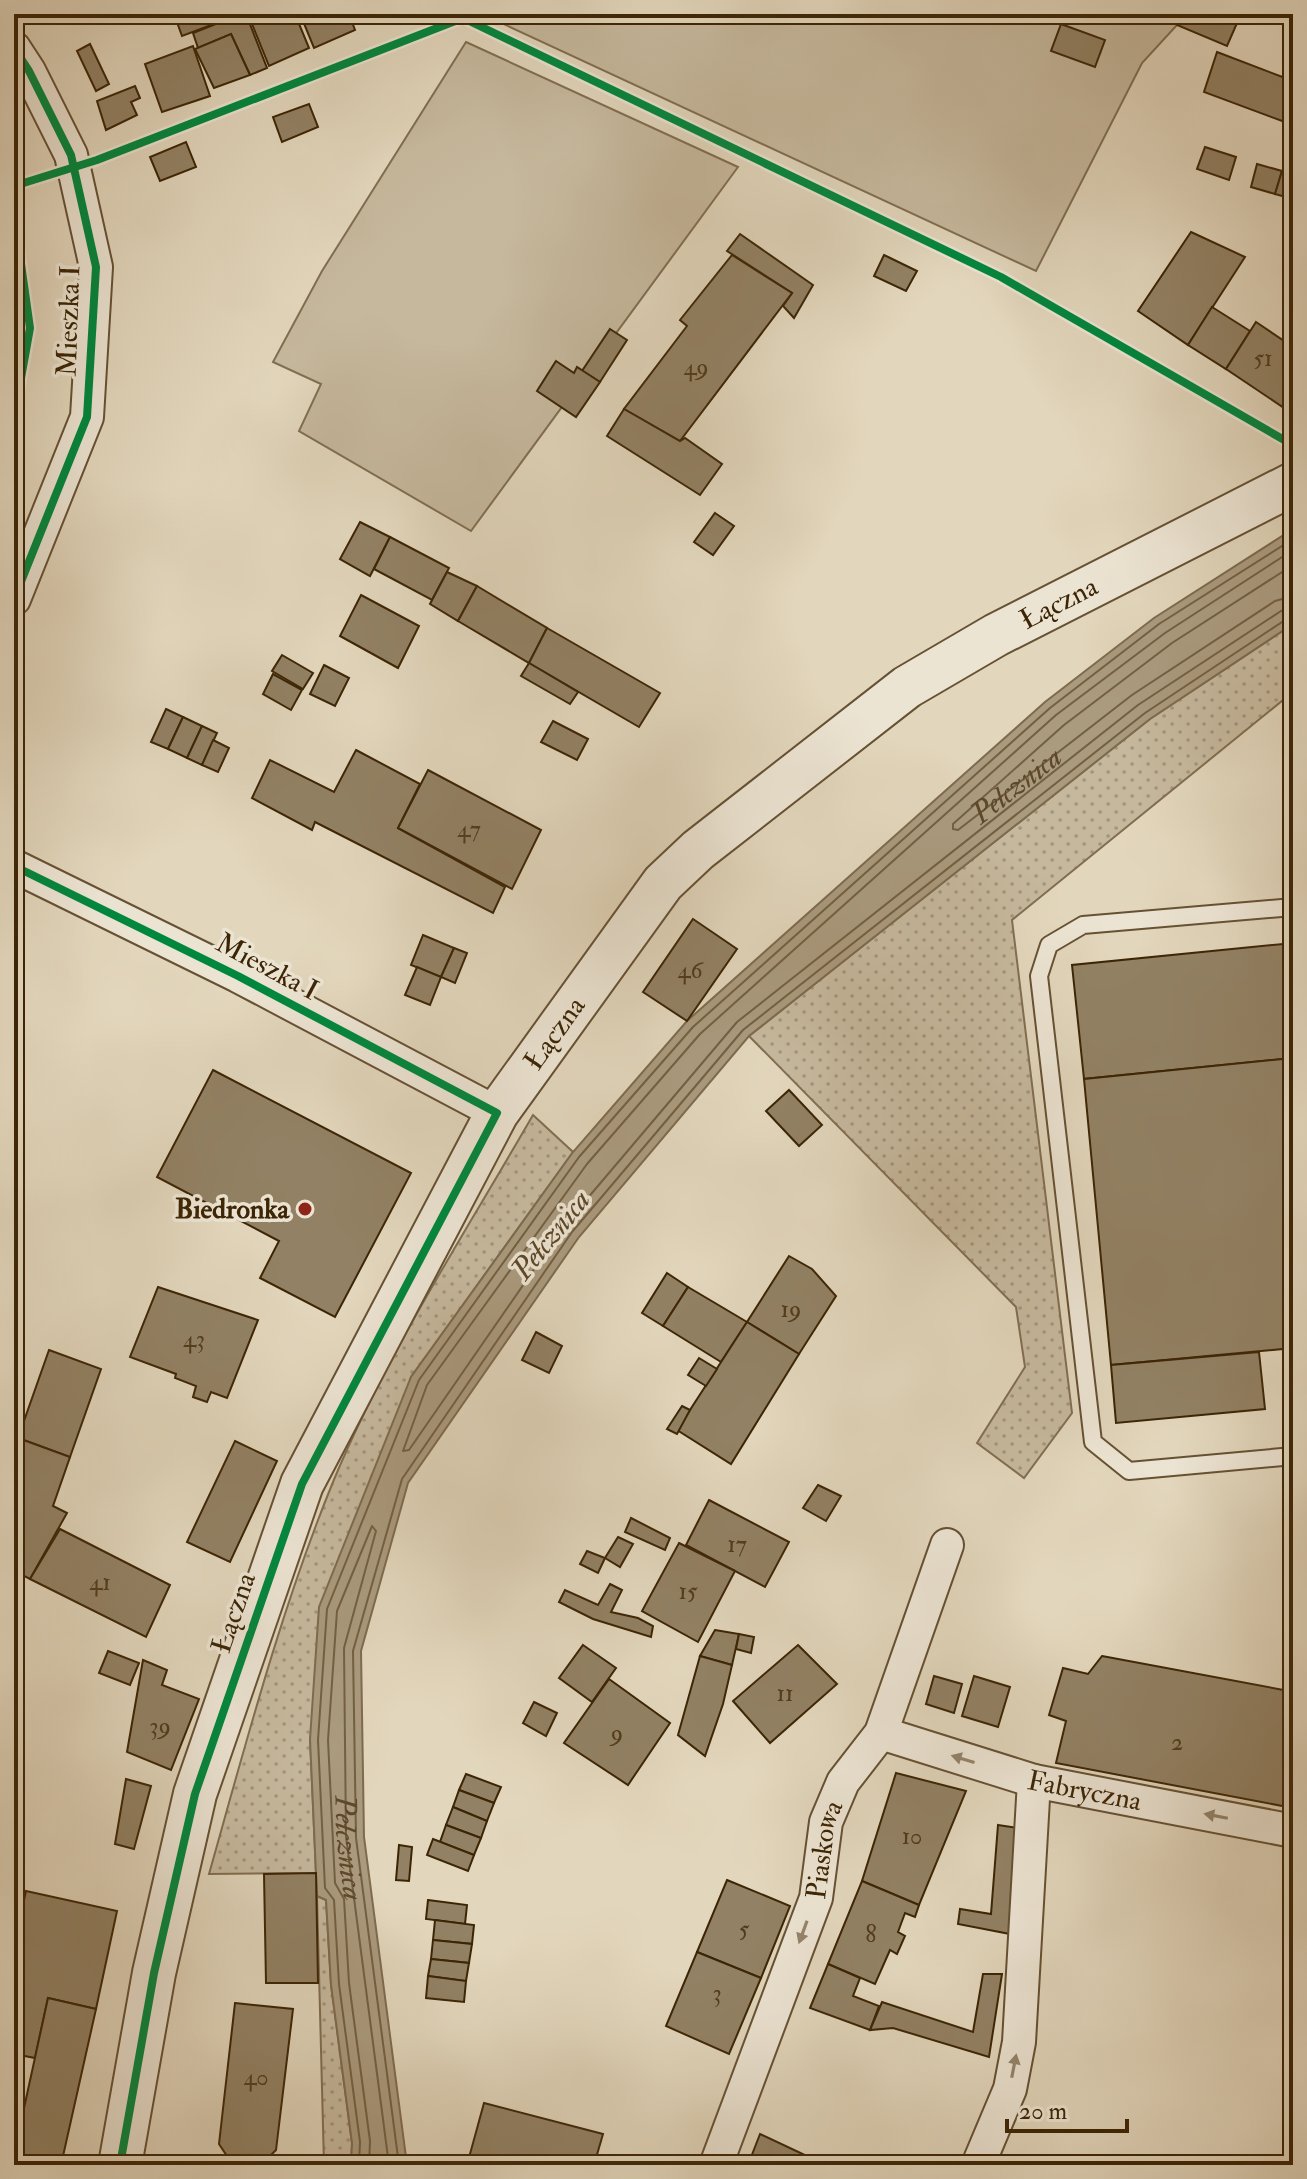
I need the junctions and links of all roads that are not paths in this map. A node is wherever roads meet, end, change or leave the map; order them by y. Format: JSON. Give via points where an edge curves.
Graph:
{"nodes":[{"id":1,"x":14,"y":48,"type":"edge"},
{"id":2,"x":1293,"y":484,"type":"edge"},
{"id":3,"x":14,"y":599,"type":"edge"},
{"id":4,"x":14,"y":866,"type":"edge"},
{"id":5,"x":1293,"y":907,"type":"edge"},
{"id":6,"x":497,"y":1113,"type":"junction"},
{"id":7,"x":1291,"y":1451,"type":"edge"},
{"id":8,"x":947,"y":1545,"type":"dead end"},
{"id":9,"x":881,"y":1733,"type":"junction"},
{"id":10,"x":1034,"y":1781,"type":"junction"},
{"id":11,"x":1293,"y":1831,"type":"edge"},
{"id":12,"x":120,"y":2165,"type":"edge"},
{"id":13,"x":716,"y":2165,"type":"edge"},
{"id":14,"x":978,"y":2165,"type":"edge"}],
"edges":[{"from":1,"to":3,"type":"street","name":"Mieszka I","via":[[71,155],[96,267],[87,417]]},
{"from":2,"to":6,"type":"street","name":"Łączna","via":[[996,635],[907,687],[698,850],[663,883]]},
{"from":4,"to":6,"type":"street","name":"Mieszka I","via":[[238,976]]},
{"from":5,"to":7,"type":"lane","via":[[1083,925],[1049,945],[1039,976],[1093,1442],[1129,1471]]},
{"from":6,"to":12,"type":"street","name":"Łączna","via":[[302,1484],[195,1794],[154,1973]]},
{"from":8,"to":9,"type":"street","name":"Piaskowa"},
{"from":10,"to":9,"type":"street","name":"Fabryczna","one_way":true},
{"from":9,"to":13,"type":"street","name":"Piaskowa","one_way":true,"via":[[843,1782],[826,1822],[816,1898]]},
{"from":11,"to":10,"type":"street","name":"Fabryczna","one_way":true},
{"from":14,"to":10,"type":"street","one_way":true,"via":[[1010,2089],[1019,2042]]}]}
